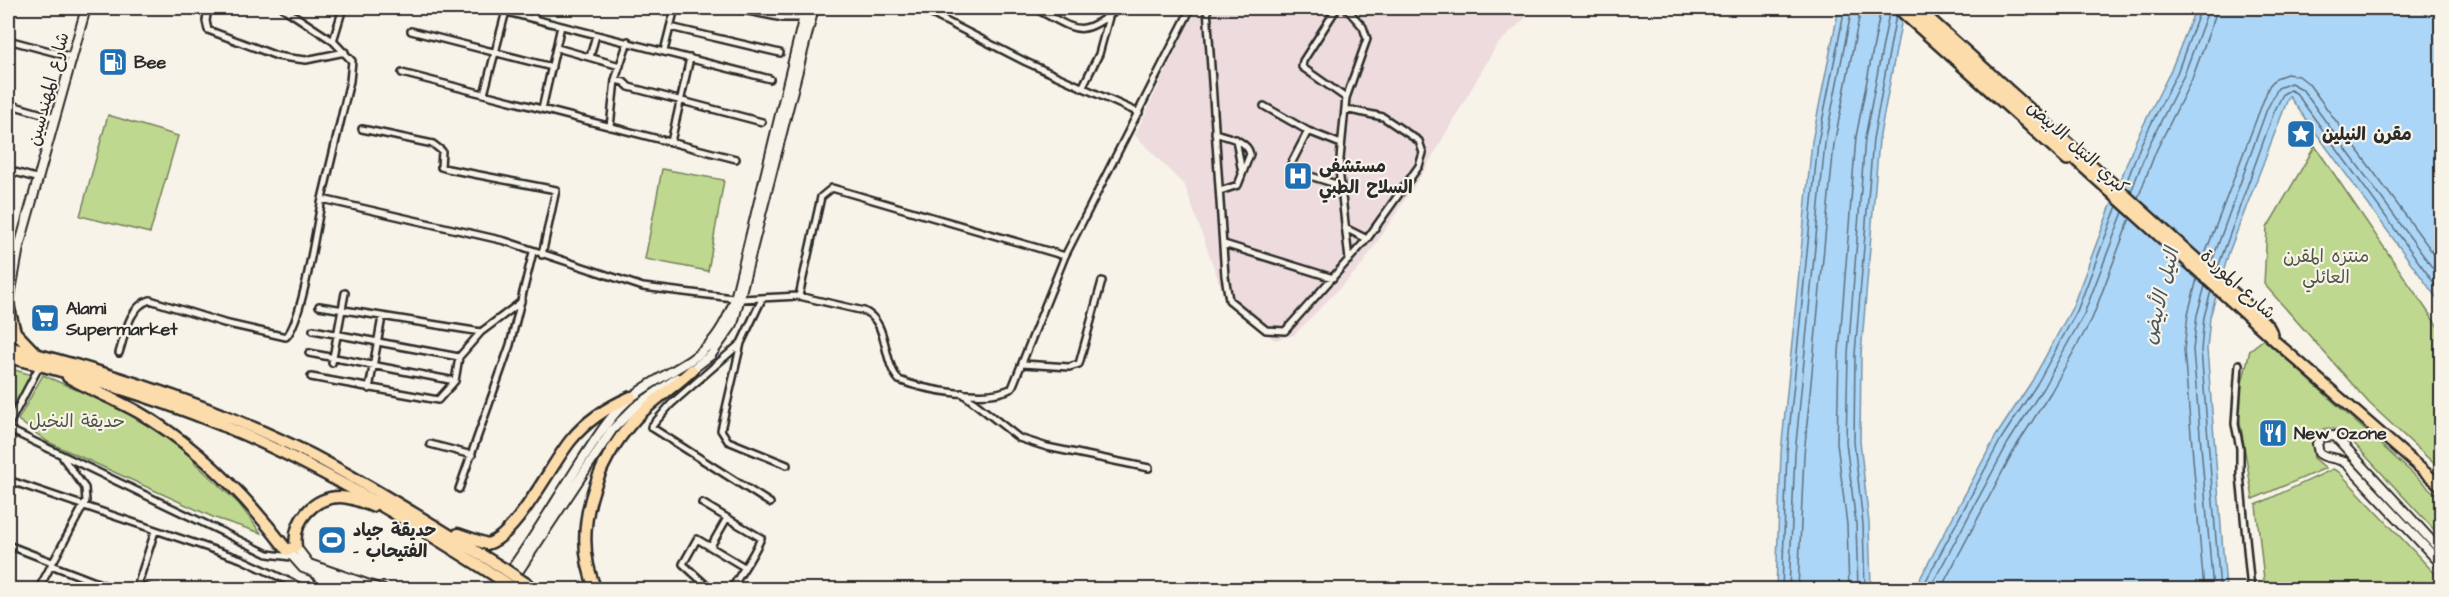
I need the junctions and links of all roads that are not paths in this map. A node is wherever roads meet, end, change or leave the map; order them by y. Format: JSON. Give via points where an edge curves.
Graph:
{"nodes":[{"id":1,"x":86,"y":8,"type":"edge"},
{"id":2,"x":208,"y":8,"type":"edge"},
{"id":3,"x":283,"y":8,"type":"edge"},
{"id":4,"x":343,"y":8,"type":"edge"},
{"id":5,"x":491,"y":8,"type":"edge"},
{"id":6,"x":536,"y":8,"type":"edge"},
{"id":7,"x":675,"y":8,"type":"edge"},
{"id":8,"x":733,"y":8,"type":"edge"},
{"id":9,"x":806,"y":8,"type":"edge"},
{"id":10,"x":814,"y":8,"type":"edge"},
{"id":11,"x":920,"y":8,"type":"edge"},
{"id":12,"x":1034,"y":8,"type":"edge"},
{"id":13,"x":1119,"y":8,"type":"edge"},
{"id":14,"x":1191,"y":8,"type":"edge"},
{"id":15,"x":1207,"y":8,"type":"edge"},
{"id":16,"x":1337,"y":8,"type":"edge"},
{"id":17,"x":1346,"y":8,"type":"edge"},
{"id":18,"x":1897,"y":8,"type":"edge"},
{"id":19,"x":1907,"y":8,"type":"edge"},
{"id":20,"x":1918,"y":8,"type":"edge"},
{"id":21,"x":506,"y":11,"type":"junction"},
{"id":22,"x":1110,"y":15,"type":"junction"},
{"id":23,"x":533,"y":18,"type":"junction"},
{"id":24,"x":804,"y":18,"type":"junction"},
{"id":25,"x":561,"y":26,"type":"junction"},
{"id":26,"x":670,"y":27,"type":"junction"},
{"id":27,"x":411,"y":31,"type":"dead end"},
{"id":28,"x":596,"y":35,"type":"junction"},
{"id":29,"x":8,"y":40,"type":"edge"},
{"id":30,"x":333,"y":41,"type":"junction"},
{"id":31,"x":628,"y":41,"type":"junction"},
{"id":32,"x":557,"y":48,"type":"junction"},
{"id":33,"x":664,"y":51,"type":"junction"},
{"id":34,"x":345,"y":52,"type":"junction"},
{"id":35,"x":495,"y":53,"type":"junction"},
{"id":36,"x":780,"y":53,"type":"dead end"},
{"id":37,"x":72,"y":57,"type":"junction"},
{"id":38,"x":591,"y":57,"type":"junction"},
{"id":39,"x":690,"y":58,"type":"junction"},
{"id":40,"x":620,"y":66,"type":"junction"},
{"id":41,"x":552,"y":67,"type":"junction"},
{"id":42,"x":402,"y":73,"type":"dead end"},
{"id":43,"x":770,"y":79,"type":"dead end"},
{"id":44,"x":615,"y":80,"type":"junction"},
{"id":45,"x":1082,"y":88,"type":"junction"},
{"id":46,"x":484,"y":94,"type":"junction"},
{"id":47,"x":1346,"y":98,"type":"junction"},
{"id":48,"x":681,"y":100,"type":"junction"},
{"id":49,"x":8,"y":104,"type":"edge"},
{"id":50,"x":1264,"y":106,"type":"dead end"},
{"id":51,"x":542,"y":109,"type":"junction"},
{"id":52,"x":1345,"y":109,"type":"junction"},
{"id":53,"x":1139,"y":113,"type":"junction"},
{"id":54,"x":56,"y":118,"type":"junction"},
{"id":55,"x":762,"y":122,"type":"dead end"},
{"id":56,"x":610,"y":127,"type":"junction"},
{"id":57,"x":362,"y":129,"type":"dead end"},
{"id":58,"x":1308,"y":131,"type":"junction"},
{"id":59,"x":1215,"y":133,"type":"junction"},
{"id":60,"x":1236,"y":140,"type":"junction"},
{"id":61,"x":671,"y":142,"type":"junction"},
{"id":62,"x":1341,"y":144,"type":"junction"},
{"id":63,"x":736,"y":159,"type":"dead end"},
{"id":64,"x":8,"y":170,"type":"edge"},
{"id":65,"x":1242,"y":175,"type":"junction"},
{"id":66,"x":39,"y":179,"type":"junction"},
{"id":67,"x":1339,"y":185,"type":"junction"},
{"id":68,"x":1220,"y":191,"type":"junction"},
{"id":69,"x":322,"y":199,"type":"junction"},
{"id":70,"x":1345,"y":228,"type":"junction"},
{"id":71,"x":1367,"y":238,"type":"junction"},
{"id":72,"x":8,"y":244,"type":"edge"},
{"id":73,"x":1224,"y":244,"type":"junction"},
{"id":74,"x":19,"y":247,"type":"junction"},
{"id":75,"x":533,"y":252,"type":"junction"},
{"id":76,"x":542,"y":255,"type":"junction"},
{"id":77,"x":1065,"y":256,"type":"junction"},
{"id":78,"x":1349,"y":260,"type":"junction"},
{"id":79,"x":1333,"y":278,"type":"junction"},
{"id":80,"x":1102,"y":281,"type":"dead end"},
{"id":81,"x":9,"y":288,"type":"edge"},
{"id":82,"x":345,"y":293,"type":"dead end"},
{"id":83,"x":799,"y":296,"type":"junction"},
{"id":84,"x":738,"y":299,"type":"junction"},
{"id":85,"x":762,"y":299,"type":"junction"},
{"id":86,"x":521,"y":302,"type":"junction"},
{"id":87,"x":8,"y":306,"type":"edge"},
{"id":88,"x":319,"y":306,"type":"dead end"},
{"id":89,"x":2241,"y":308,"type":"junction"},
{"id":90,"x":342,"y":310,"type":"junction"},
{"id":91,"x":382,"y":317,"type":"junction"},
{"id":92,"x":313,"y":330,"type":"dead end"},
{"id":93,"x":481,"y":332,"type":"junction"},
{"id":94,"x":337,"y":334,"type":"junction"},
{"id":95,"x":377,"y":340,"type":"junction"},
{"id":96,"x":741,"y":343,"type":"junction"},
{"id":97,"x":8,"y":347,"type":"edge"},
{"id":98,"x":119,"y":353,"type":"dead end"},
{"id":99,"x":309,"y":353,"type":"dead end"},
{"id":100,"x":8,"y":357,"type":"edge"},
{"id":101,"x":459,"y":357,"type":"junction"},
{"id":102,"x":38,"y":359,"type":"junction"},
{"id":103,"x":332,"y":360,"type":"junction"},
{"id":104,"x":375,"y":364,"type":"junction"},
{"id":105,"x":1023,"y":364,"type":"junction"},
{"id":106,"x":2239,"y":364,"type":"dead end"},
{"id":107,"x":53,"y":368,"type":"junction"},
{"id":108,"x":692,"y":370,"type":"junction"},
{"id":109,"x":311,"y":377,"type":"dead end"},
{"id":110,"x":455,"y":381,"type":"junction"},
{"id":111,"x":369,"y":389,"type":"junction"},
{"id":112,"x":961,"y":392,"type":"junction"},
{"id":113,"x":632,"y":397,"type":"junction"},
{"id":114,"x":8,"y":428,"type":"edge"},
{"id":115,"x":430,"y":444,"type":"dead end"},
{"id":116,"x":472,"y":455,"type":"junction"},
{"id":117,"x":62,"y":457,"type":"junction"},
{"id":118,"x":787,"y":465,"type":"dead end"},
{"id":119,"x":1149,"y":468,"type":"dead end"},
{"id":120,"x":8,"y":480,"type":"edge"},
{"id":121,"x":2442,"y":487,"type":"edge"},
{"id":122,"x":459,"y":489,"type":"dead end"},
{"id":123,"x":702,"y":502,"type":"dead end"},
{"id":124,"x":770,"y":503,"type":"dead end"},
{"id":125,"x":84,"y":504,"type":"junction"},
{"id":126,"x":397,"y":515,"type":"junction"},
{"id":127,"x":418,"y":517,"type":"junction"},
{"id":128,"x":727,"y":518,"type":"junction"},
{"id":129,"x":155,"y":531,"type":"junction"},
{"id":130,"x":8,"y":545,"type":"edge"},
{"id":131,"x":711,"y":546,"type":"junction"},
{"id":132,"x":291,"y":551,"type":"junction"},
{"id":133,"x":2442,"y":552,"type":"edge"},
{"id":134,"x":52,"y":564,"type":"junction"},
{"id":135,"x":2442,"y":565,"type":"edge"},
{"id":136,"x":744,"y":567,"type":"junction"},
{"id":137,"x":313,"y":573,"type":"junction"},
{"id":138,"x":501,"y":573,"type":"junction"},
{"id":139,"x":320,"y":580,"type":"junction"},
{"id":140,"x":100,"y":581,"type":"junction"},
{"id":141,"x":521,"y":586,"type":"edge"},
{"id":142,"x":137,"y":587,"type":"edge"},
{"id":143,"x":703,"y":587,"type":"edge"},
{"id":144,"x":38,"y":590,"type":"edge"},
{"id":145,"x":97,"y":590,"type":"edge"},
{"id":146,"x":116,"y":590,"type":"edge"},
{"id":147,"x":153,"y":590,"type":"edge"},
{"id":148,"x":307,"y":590,"type":"edge"},
{"id":149,"x":314,"y":590,"type":"edge"},
{"id":150,"x":334,"y":590,"type":"edge"},
{"id":151,"x":360,"y":590,"type":"edge"},
{"id":152,"x":384,"y":590,"type":"edge"},
{"id":153,"x":496,"y":590,"type":"edge"},
{"id":154,"x":506,"y":590,"type":"edge"},
{"id":155,"x":536,"y":590,"type":"edge"},
{"id":156,"x":596,"y":590,"type":"edge"},
{"id":157,"x":717,"y":590,"type":"edge"},
{"id":158,"x":731,"y":590,"type":"edge"},
{"id":159,"x":2251,"y":590,"type":"edge"}],
"edges":[{"from":1,"to":37,"type":"main road","name":"شارع المهندسين"},
{"from":2,"to":34,"type":"street","via":[[208,30],[277,56],[306,60]]},
{"from":3,"to":30,"type":"street"},
{"from":4,"to":30,"type":"street"},
{"from":5,"to":21,"type":"street"},
{"from":6,"to":23,"type":"street"},
{"from":7,"to":26,"type":"street"},
{"from":8,"to":24,"type":"street"},
{"from":9,"to":24,"type":"main road"},
{"from":10,"to":84,"type":"main road"},
{"from":11,"to":45,"type":"street"},
{"from":12,"to":22,"type":"street","via":[[1075,28],[1087,29]]},
{"from":13,"to":22,"type":"street"},
{"from":14,"to":53,"type":"street"},
{"from":15,"to":59,"type":"street"},
{"from":16,"to":47,"type":"street","via":[[1302,67]]},
{"from":17,"to":47,"type":"street","via":[[1363,27],[1367,39]]},
{"from":18,"to":89,"type":"main road","name":"كبري النيل الابيض"},
{"from":19,"to":89,"type":"main road","name":"شارع الموردة"},
{"from":20,"to":89,"type":"main road","name":"كبري النيل الابيض"},
{"from":21,"to":23,"type":"street"},
{"from":21,"to":35,"type":"street"},
{"from":22,"to":45,"type":"street","via":[[1099,54]]},
{"from":23,"to":25,"type":"street"},
{"from":24,"to":84,"type":"main road"},
{"from":25,"to":28,"type":"street"},
{"from":25,"to":32,"type":"street"},
{"from":26,"to":33,"type":"street"},
{"from":26,"to":36,"type":"street"},
{"from":27,"to":35,"type":"street"},
{"from":28,"to":31,"type":"street"},
{"from":28,"to":38,"type":"street"},
{"from":29,"to":37,"type":"street"},
{"from":30,"to":34,"type":"street"},
{"from":31,"to":33,"type":"street"},
{"from":31,"to":40,"type":"street"},
{"from":32,"to":38,"type":"street"},
{"from":32,"to":41,"type":"street"},
{"from":33,"to":39,"type":"street"},
{"from":34,"to":69,"type":"street","via":[[352,61],[350,81]]},
{"from":35,"to":41,"type":"street"},
{"from":35,"to":46,"type":"street"},
{"from":37,"to":54,"type":"main road","name":"شارع المهندسين"},
{"from":38,"to":40,"type":"street"},
{"from":39,"to":43,"type":"street"},
{"from":39,"to":48,"type":"street"},
{"from":40,"to":44,"type":"street"},
{"from":41,"to":51,"type":"street"},
{"from":42,"to":46,"type":"street"},
{"from":44,"to":48,"type":"street"},
{"from":44,"to":56,"type":"street"},
{"from":45,"to":53,"type":"street"},
{"from":46,"to":51,"type":"street"},
{"from":47,"to":52,"type":"street"},
{"from":48,"to":55,"type":"street"},
{"from":48,"to":61,"type":"street"},
{"from":49,"to":54,"type":"street"},
{"from":50,"to":58,"type":"street"},
{"from":51,"to":56,"type":"street"},
{"from":52,"to":62,"type":"street"},
{"from":52,"to":71,"type":"street","via":[[1383,117],[1422,147],[1419,166]]},
{"from":53,"to":77,"type":"street"},
{"from":54,"to":66,"type":"main road","name":"شارع المهندسين"},
{"from":56,"to":61,"type":"street"},
{"from":57,"to":76,"type":"street","via":[[433,144],[442,151],[441,166],[448,169],[556,190]]},
{"from":58,"to":62,"type":"street"},
{"from":58,"to":67,"type":"street","via":[[1291,170]]},
{"from":59,"to":60,"type":"street"},
{"from":59,"to":68,"type":"street"},
{"from":60,"to":65,"type":"street"},
{"from":60,"to":65,"type":"street","via":[[1250,150]]},
{"from":61,"to":63,"type":"street"},
{"from":62,"to":67,"type":"street"},
{"from":64,"to":66,"type":"street"},
{"from":65,"to":68,"type":"street","via":[[1236,187]]},
{"from":66,"to":74,"type":"main road","name":"شارع المهندسين"},
{"from":67,"to":70,"type":"street"},
{"from":68,"to":73,"type":"street"},
{"from":69,"to":75,"type":"street","via":[[505,241]]},
{"from":69,"to":98,"type":"street","via":[[305,283],[294,325],[286,337],[150,300],[141,302],[134,312]]},
{"from":70,"to":71,"type":"street"},
{"from":70,"to":78,"type":"street"},
{"from":71,"to":78,"type":"street"},
{"from":72,"to":74,"type":"main road"},
{"from":73,"to":79,"type":"street"},
{"from":73,"to":79,"type":"street","via":[[1229,300],[1270,332],[1284,331]]},
{"from":74,"to":81,"type":"main road","name":"شارع المهندسين"},
{"from":75,"to":76,"type":"street"},
{"from":75,"to":86,"type":"street"},
{"from":76,"to":84,"type":"street","via":[[643,287]]},
{"from":77,"to":83,"type":"street","via":[[832,188],[821,197]]},
{"from":77,"to":105,"type":"street"},
{"from":78,"to":79,"type":"street"},
{"from":80,"to":105,"type":"street","via":[[1079,364]]},
{"from":81,"to":87,"type":"main road","name":"شارع المهندسين"},
{"from":82,"to":90,"type":"street"},
{"from":83,"to":85,"type":"street"},
{"from":83,"to":112,"type":"street","via":[[873,316],[889,367],[899,380]]},
{"from":84,"to":85,"type":"street"},
{"from":84,"to":108,"type":"main road","via":[[733,324],[725,337]]},
{"from":84,"to":113,"type":"main road","via":[[725,326],[695,358]]},
{"from":85,"to":96,"type":"street"},
{"from":86,"to":93,"type":"street"},
{"from":86,"to":116,"type":"street"},
{"from":87,"to":102,"type":"highway","via":[[15,332]]},
{"from":88,"to":90,"type":"street"},
{"from":89,"to":121,"type":"main road","name":"شارع الموردة","via":[[2263,335],[2275,341]]},
{"from":90,"to":91,"type":"street"},
{"from":90,"to":94,"type":"street"},
{"from":91,"to":93,"type":"street"},
{"from":91,"to":95,"type":"street"},
{"from":92,"to":94,"type":"street"},
{"from":93,"to":101,"type":"street"},
{"from":94,"to":95,"type":"street"},
{"from":94,"to":103,"type":"street"},
{"from":95,"to":101,"type":"street"},
{"from":95,"to":104,"type":"street"},
{"from":96,"to":118,"type":"street","via":[[721,430],[728,441]]},
{"from":96,"to":124,"type":"street","via":[[670,404],[651,427]]},
{"from":97,"to":102,"type":"highway"},
{"from":99,"to":103,"type":"street"},
{"from":100,"to":102,"type":"highway"},
{"from":101,"to":110,"type":"street"},
{"from":102,"to":107,"type":"highway"},
{"from":102,"to":114,"type":"street"},
{"from":102,"to":127,"type":"highway","via":[[111,374],[219,413],[310,455]]},
{"from":103,"to":104,"type":"street"},
{"from":104,"to":110,"type":"street"},
{"from":104,"to":111,"type":"street"},
{"from":105,"to":112,"type":"street","via":[[1015,383],[1005,392]]},
{"from":106,"to":159,"type":"street","via":[[2235,424]]},
{"from":107,"to":126,"type":"highway","via":[[140,394],[243,434]]},
{"from":107,"to":132,"type":"highway","via":[[178,438],[232,486]]},
{"from":108,"to":154,"type":"main road","via":[[635,407],[612,430]]},
{"from":108,"to":156,"type":"highway","via":[[635,419],[602,470],[584,535],[585,558]]},
{"from":109,"to":111,"type":"street"},
{"from":110,"to":111,"type":"street","via":[[438,400]]},
{"from":112,"to":119,"type":"street","via":[[1020,438]]},
{"from":113,"to":127,"type":"highway","via":[[597,415],[577,433],[515,523],[497,541],[479,543]]},
{"from":113,"to":153,"type":"main road","via":[[598,436]]},
{"from":114,"to":117,"type":"street"},
{"from":115,"to":116,"type":"street"},
{"from":116,"to":122,"type":"street"},
{"from":117,"to":125,"type":"street","via":[[85,488]]},
{"from":117,"to":132,"type":"street","via":[[268,554]]},
{"from":120,"to":125,"type":"street"},
{"from":123,"to":128,"type":"street"},
{"from":125,"to":129,"type":"street"},
{"from":125,"to":134,"type":"street"},
{"from":126,"to":132,"type":"highway","via":[[347,497],[327,499],[300,521]]},
{"from":126,"to":138,"type":"highway"},
{"from":127,"to":138,"type":"highway"},
{"from":128,"to":131,"type":"street"},
{"from":128,"to":136,"type":"street","via":[[760,538],[753,558]]},
{"from":129,"to":142,"type":"street"},
{"from":129,"to":148,"type":"street","via":[[240,559]]},
{"from":130,"to":134,"type":"street"},
{"from":131,"to":136,"type":"street"},
{"from":131,"to":143,"type":"street","via":[[697,539],[683,564]]},
{"from":132,"to":137,"type":"main road"},
{"from":132,"to":152,"type":"main road","via":[[309,564]]},
{"from":133,"to":135,"type":"main road","via":[[2332,435],[2318,441],[2319,453],[2338,457],[2347,464]]},
{"from":134,"to":140,"type":"street"},
{"from":134,"to":144,"type":"street"},
{"from":136,"to":158,"type":"street"},
{"from":137,"to":139,"type":"street"},
{"from":137,"to":151,"type":"main road"},
{"from":138,"to":141,"type":"highway","bridge":true},
{"from":139,"to":149,"type":"street"},
{"from":139,"to":150,"type":"street"},
{"from":140,"to":145,"type":"street"},
{"from":140,"to":146,"type":"street"},
{"from":141,"to":155,"type":"highway"},
{"from":142,"to":147,"type":"street"},
{"from":143,"to":157,"type":"street"}]}
